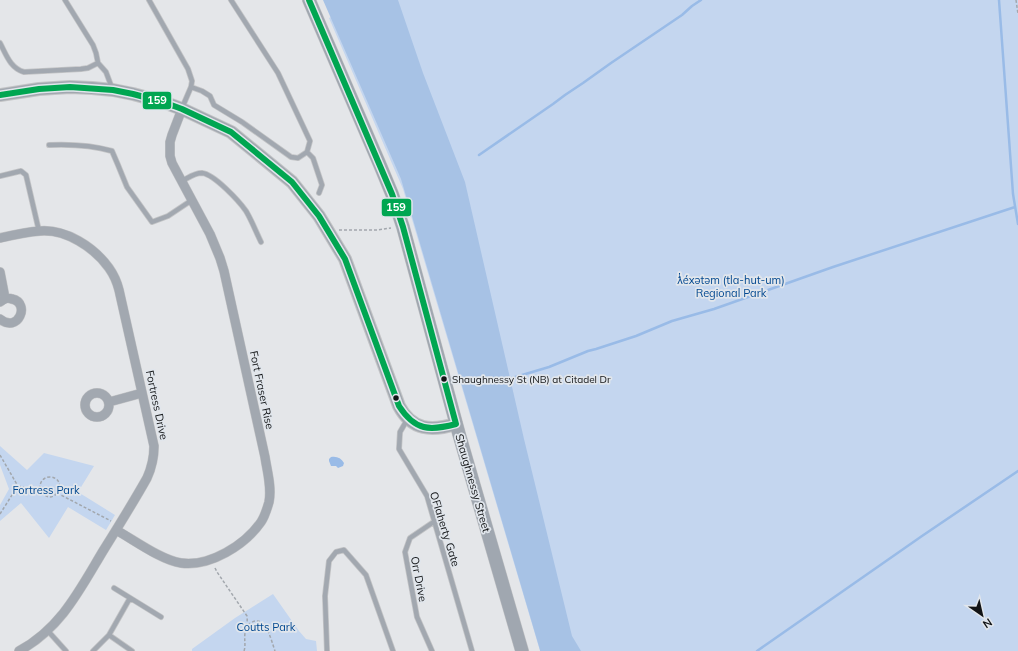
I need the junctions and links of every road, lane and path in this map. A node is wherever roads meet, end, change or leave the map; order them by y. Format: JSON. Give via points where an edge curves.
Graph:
{"nodes":[{"id":1,"x":65,"y":0,"type":"edge"},
{"id":2,"x":149,"y":0,"type":"edge"},
{"id":3,"x":231,"y":0,"type":"edge"},
{"id":4,"x":309,"y":0,"type":"edge"},
{"id":5,"x":1016,"y":0,"type":"edge"},
{"id":6,"x":1018,"y":14,"type":"edge"},
{"id":7,"x":0,"y":43,"type":"edge"},
{"id":8,"x":98,"y":63,"type":"junction"},
{"id":9,"x":191,"y":87,"type":"junction"},
{"id":10,"x":113,"y":90,"type":"junction"},
{"id":11,"x":0,"y":95,"type":"edge"},
{"id":12,"x":182,"y":109,"type":"junction"},
{"id":13,"x":49,"y":146,"type":"dead end"},
{"id":14,"x":307,"y":152,"type":"junction"},
{"id":15,"x":0,"y":176,"type":"edge"},
{"id":16,"x":182,"y":181,"type":"junction"},
{"id":17,"x":319,"y":193,"type":"dead end"},
{"id":18,"x":192,"y":200,"type":"junction"},
{"id":19,"x":393,"y":228,"type":"dead end"},
{"id":20,"x":338,"y":230,"type":"dead end"},
{"id":21,"x":39,"y":231,"type":"junction"},
{"id":22,"x":0,"y":238,"type":"edge"},
{"id":23,"x":260,"y":242,"type":"dead end"},
{"id":24,"x":0,"y":272,"type":"edge"},
{"id":25,"x":3,"y":300,"type":"edge"},
{"id":26,"x":0,"y":319,"type":"edge"},
{"id":27,"x":142,"y":394,"type":"junction"},
{"id":28,"x":109,"y":402,"type":"dead end"},
{"id":29,"x":408,"y":418,"type":"junction"},
{"id":30,"x":456,"y":424,"type":"junction"},
{"id":31,"x":0,"y":455,"type":"edge"},
{"id":32,"x":18,"y":486,"type":"junction"},
{"id":33,"x":40,"y":490,"type":"junction"},
{"id":34,"x":57,"y":492,"type":"junction"},
{"id":35,"x":0,"y":514,"type":"edge"},
{"id":36,"x":435,"y":521,"type":"junction"},
{"id":37,"x":114,"y":525,"type":"junction"},
{"id":38,"x":214,"y":566,"type":"dead end"},
{"id":39,"x":114,"y":588,"type":"dead end"},
{"id":40,"x":130,"y":598,"type":"junction"},
{"id":41,"x":161,"y":617,"type":"dead end"},
{"id":42,"x":248,"y":625,"type":"junction"},
{"id":43,"x":48,"y":631,"type":"junction"},
{"id":44,"x":109,"y":635,"type":"junction"},
{"id":45,"x":19,"y":651,"type":"edge"},
{"id":46,"x":66,"y":651,"type":"edge"},
{"id":47,"x":93,"y":651,"type":"edge"},
{"id":48,"x":132,"y":651,"type":"edge"},
{"id":49,"x":244,"y":651,"type":"edge"},
{"id":50,"x":275,"y":651,"type":"edge"},
{"id":51,"x":327,"y":651,"type":"edge"},
{"id":52,"x":393,"y":651,"type":"edge"},
{"id":53,"x":432,"y":651,"type":"edge"},
{"id":54,"x":472,"y":651,"type":"edge"},
{"id":55,"x":522,"y":651,"type":"edge"}],
"edges":[{"from":1,"to":8,"type":"lane","via":[[93,45]]},
{"from":2,"to":9,"type":"lane","via":[[188,69]]},
{"from":3,"to":14,"type":"lane","via":[[278,73],[310,141]]},
{"from":4,"to":30,"type":"main road","name":"Shaughnessy Street","via":[[400,218]]},
{"from":5,"to":6,"type":"path"},
{"from":7,"to":8,"type":"lane","via":[[13,67],[24,72],[82,69]]},
{"from":8,"to":10,"type":"lane","via":[[106,72]]},
{"from":9,"to":12,"type":"lane"},
{"from":9,"to":14,"type":"lane","via":[[210,96],[214,105],[292,158],[298,158]]},
{"from":10,"to":11,"type":"street","via":[[39,88]]},
{"from":10,"to":12,"type":"street","via":[[151,98]]},
{"from":12,"to":16,"type":"street","name":"Fort Fraser Rise","via":[[170,142],[172,162]]},
{"from":12,"to":29,"type":"street","via":[[231,132],[292,182],[319,216],[345,260],[399,406]]},
{"from":13,"to":18,"type":"lane","via":[[91,146],[112,152],[127,187],[152,222],[168,216]]},
{"from":14,"to":17,"type":"lane","via":[[313,158],[322,185]]},
{"from":15,"to":21,"type":"lane","via":[[20,171],[26,175]]},
{"from":16,"to":18,"type":"street","name":"Fort Fraser Rise"},
{"from":16,"to":23,"type":"lane","via":[[194,174],[211,176],[247,212]]},
{"from":18,"to":37,"type":"street","name":"Fort Fraser Rise","via":[[210,234],[224,272],[265,457],[269,478],[269,500],[262,520],[250,535],[224,554],[204,562],[181,563],[166,559]]},
{"from":19,"to":20,"type":"path"},
{"from":21,"to":22,"type":"street","name":"Fortress Drive"},
{"from":21,"to":27,"type":"street","name":"Fortress Drive","via":[[60,234],[80,242],[109,268],[119,290]]},
{"from":24,"to":25,"type":"street"},
{"from":25,"to":26,"type":"street","via":[[16,300],[21,314],[13,323],[5,323]]},
{"from":27,"to":28,"type":"street"},
{"from":27,"to":37,"type":"street","name":"Fortress Drive","via":[[154,446],[153,461],[147,478]]},
{"from":29,"to":30,"type":"street","via":[[430,428]]},
{"from":29,"to":36,"type":"lane","name":"OFlaherty Gate","via":[[400,432],[399,449],[427,496]]},
{"from":30,"to":55,"type":"main road","name":"Shaughnessy Street"},
{"from":31,"to":32,"type":"path"},
{"from":32,"to":33,"type":"path"},
{"from":32,"to":35,"type":"path"},
{"from":33,"to":34,"type":"path","via":[[49,497]]},
{"from":33,"to":34,"type":"path","via":[[42,482],[50,477],[58,481]]},
{"from":34,"to":37,"type":"path"},
{"from":36,"to":53,"type":"lane","name":"Orr Drive","via":[[410,538],[405,552],[417,617]]},
{"from":36,"to":54,"type":"lane","name":"OFlaherty Gate"},
{"from":37,"to":43,"type":"street","name":"Fortress Drive","via":[[74,599]]},
{"from":38,"to":42,"type":"path","via":[[246,615]]},
{"from":39,"to":40,"type":"lane"},
{"from":40,"to":41,"type":"lane"},
{"from":40,"to":44,"type":"lane"},
{"from":42,"to":49,"type":"path"},
{"from":42,"to":50,"type":"path","via":[[255,621],[265,626]]},
{"from":43,"to":45,"type":"street","name":"Fortress Drive"},
{"from":43,"to":46,"type":"lane"},
{"from":44,"to":47,"type":"lane"},
{"from":44,"to":48,"type":"lane"},
{"from":51,"to":52,"type":"lane","via":[[324,596],[328,561],[336,552],[344,550],[366,575]]}]}
